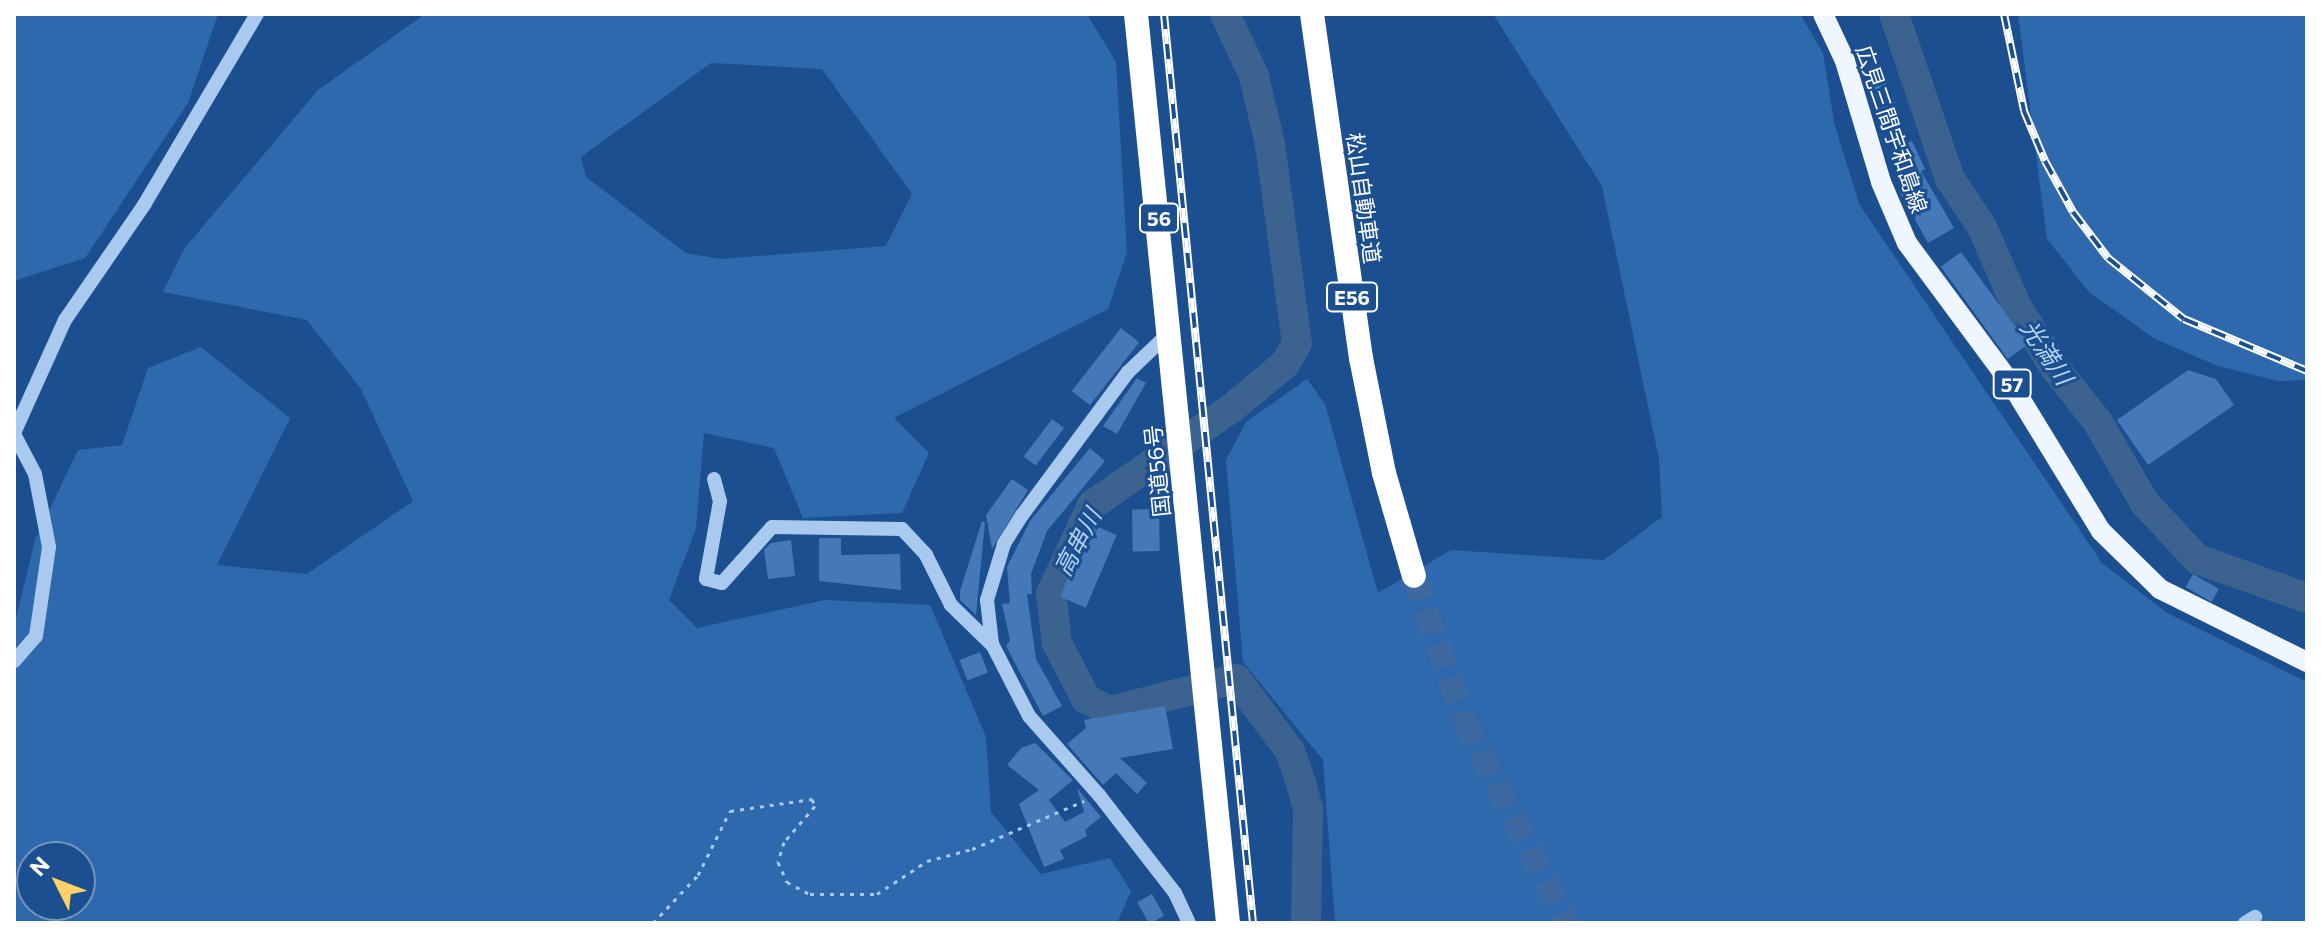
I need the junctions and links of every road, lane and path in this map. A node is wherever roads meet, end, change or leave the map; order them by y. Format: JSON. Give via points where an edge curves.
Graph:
{"nodes":[{"id":1,"x":257,"y":14,"type":"edge"},
{"id":2,"x":1136,"y":14,"type":"edge"},
{"id":3,"x":1312,"y":14,"type":"edge"},
{"id":4,"x":1823,"y":14,"type":"edge"},
{"id":5,"x":1172,"y":330,"type":"junction"},
{"id":6,"x":14,"y":433,"type":"edge"},
{"id":7,"x":714,"y":479,"type":"dead end"},
{"id":8,"x":1414,"y":576,"type":"tunnel mouth"},
{"id":9,"x":992,"y":644,"type":"junction"},
{"id":10,"x":14,"y":661,"type":"edge"},
{"id":11,"x":2307,"y":662,"type":"edge"},
{"id":12,"x":1099,"y":795,"type":"junction"},
{"id":13,"x":653,"y":923,"type":"edge"},
{"id":14,"x":1189,"y":923,"type":"edge"},
{"id":15,"x":1228,"y":923,"type":"edge"}],
"edges":[{"from":1,"to":6,"type":"street","via":[[144,205],[65,320]]},
{"from":2,"to":5,"type":"highway","name":"国道56号","number":"56"},
{"from":3,"to":8,"type":"highway","name":"松山自動車道","number":"E56","via":[[1361,358],[1384,473]]},
{"from":4,"to":11,"type":"main road","name":"広見三間宇和島線","number":"57","via":[[1845,61],[1881,182],[1907,243],[2010,382],[2101,531],[2160,589]]},
{"from":5,"to":9,"type":"street","via":[[1128,372],[1004,544],[987,600]]},
{"from":5,"to":15,"type":"highway","name":"国道56号","number":"56"},
{"from":6,"to":10,"type":"street","via":[[35,474],[49,547],[36,636]]},
{"from":7,"to":9,"type":"street","via":[[720,501],[706,579],[722,583],[772,527],[902,529],[926,555],[951,605]]},
{"from":9,"to":12,"type":"street","via":[[1029,716]]},
{"from":12,"to":13,"type":"path","via":[[972,849],[927,861],[877,894],[810,894],[787,882],[778,862],[784,842],[815,806],[812,799],[730,811],[698,875]]},
{"from":12,"to":14,"type":"street","via":[[1175,893]]}]}
